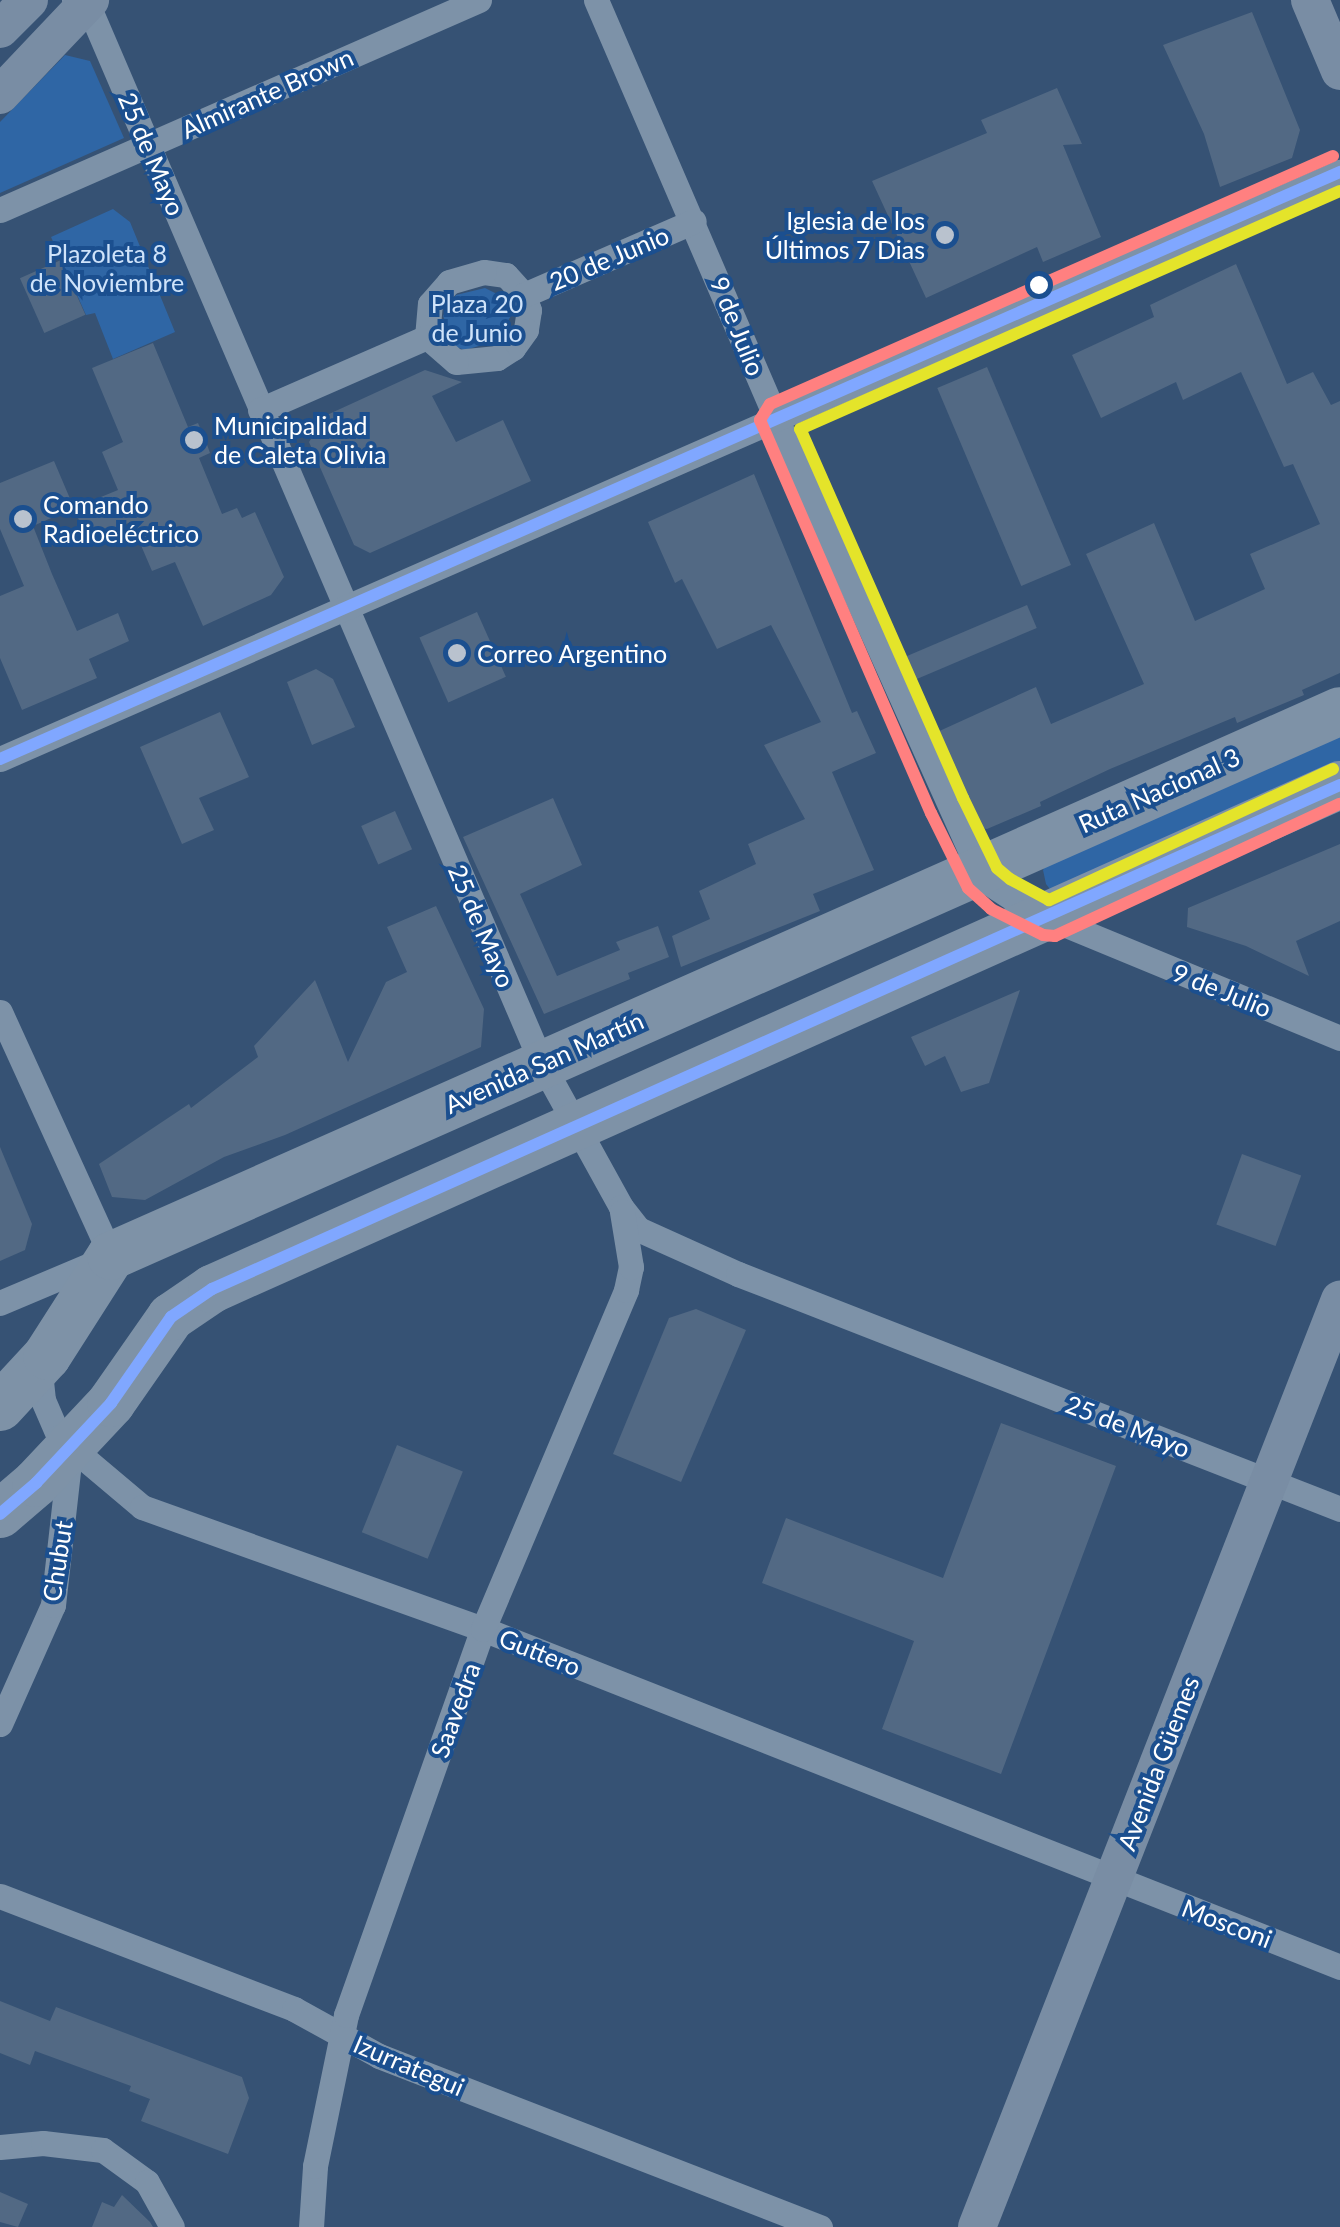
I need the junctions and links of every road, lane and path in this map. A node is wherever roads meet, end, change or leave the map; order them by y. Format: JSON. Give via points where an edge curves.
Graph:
{"nodes":[{"id":1,"x":29,"y":0,"type":"edge"},
{"id":2,"x":478,"y":0,"type":"edge"},
{"id":3,"x":596,"y":0,"type":"edge"},
{"id":4,"x":1310,"y":0,"type":"edge"},
{"id":5,"x":78,"y":1,"type":"edge"},
{"id":6,"x":0,"y":30,"type":"edge"},
{"id":7,"x":1340,"y":71,"type":"edge"},
{"id":8,"x":0,"y":95,"type":"edge"},
{"id":9,"x":148,"y":144,"type":"junction"},
{"id":10,"x":1340,"y":172,"type":"edge"},
{"id":11,"x":0,"y":210,"type":"edge"},
{"id":12,"x":694,"y":222,"type":"junction"},
{"id":13,"x":524,"y":295,"type":"junction"},
{"id":14,"x":427,"y":336,"type":"junction"},
{"id":15,"x":260,"y":410,"type":"junction"},
{"id":16,"x":777,"y":420,"type":"junction"},
{"id":17,"x":345,"y":611,"type":"junction"},
{"id":18,"x":1340,"y":711,"type":"edge"},
{"id":19,"x":0,"y":759,"type":"edge"},
{"id":20,"x":1340,"y":785,"type":"edge"},
{"id":21,"x":978,"y":870,"type":"junction"},
{"id":22,"x":1048,"y":918,"type":"junction"},
{"id":23,"x":0,"y":1012,"type":"edge"},
{"id":24,"x":1340,"y":1038,"type":"edge"},
{"id":25,"x":541,"y":1062,"type":"junction"},
{"id":26,"x":578,"y":1129,"type":"junction"},
{"id":27,"x":621,"y":1207,"type":"junction"},
{"id":28,"x":111,"y":1256,"type":"junction"},
{"id":29,"x":1340,"y":1300,"type":"edge"},
{"id":30,"x":0,"y":1303,"type":"edge"},
{"id":31,"x":47,"y":1356,"type":"junction"},
{"id":32,"x":0,"y":1407,"type":"edge"},
{"id":33,"x":71,"y":1448,"type":"junction"},
{"id":34,"x":1268,"y":1480,"type":"junction"},
{"id":35,"x":1340,"y":1509,"type":"edge"},
{"id":36,"x":0,"y":1514,"type":"edge"},
{"id":37,"x":483,"y":1630,"type":"junction"},
{"id":38,"x":0,"y":1724,"type":"edge"},
{"id":39,"x":1114,"y":1878,"type":"junction"},
{"id":40,"x":0,"y":1896,"type":"edge"},
{"id":41,"x":1340,"y":1967,"type":"edge"},
{"id":42,"x":340,"y":2035,"type":"junction"},
{"id":43,"x":0,"y":2147,"type":"edge"},
{"id":44,"x":167,"y":2215,"type":"edge"},
{"id":45,"x":311,"y":2227,"type":"edge"},
{"id":46,"x":820,"y":2227,"type":"edge"},
{"id":47,"x":977,"y":2227,"type":"edge"}],
"edges":[{"from":1,"to":6,"type":"street"},
{"from":2,"to":9,"type":"street","name":"Almirante Brown"},
{"from":3,"to":12,"type":"street","name":"9 de Julio"},
{"from":4,"to":7,"type":"street"},
{"from":5,"to":6,"type":"street","via":[[24,13]]},
{"from":5,"to":8,"type":"street"},
{"from":5,"to":9,"type":"street","name":"25 de Mayo"},
{"from":9,"to":11,"type":"street","name":"Almirante Brown"},
{"from":9,"to":15,"type":"street","name":"25 de Mayo"},
{"from":10,"to":16,"type":"street"},
{"from":12,"to":13,"type":"street","name":"20 de Junio"},
{"from":12,"to":16,"type":"street","name":"9 de Julio"},
{"from":13,"to":14,"type":"street","name":"20 de Junio","via":[[506,275],[484,272],[449,282],[430,304]]},
{"from":13,"to":14,"type":"street","name":"20 de Junio","via":[[526,330],[497,358],[456,362]]},
{"from":14,"to":15,"type":"street"},
{"from":15,"to":17,"type":"street","name":"25 de Mayo"},
{"from":16,"to":17,"type":"street"},
{"from":16,"to":21,"type":"street","name":"9 de Julio"},
{"from":17,"to":19,"type":"street"},
{"from":17,"to":25,"type":"street","name":"25 de Mayo"},
{"from":18,"to":21,"type":"highway","name":"Ruta Nacional 3"},
{"from":20,"to":22,"type":"highway"},
{"from":21,"to":22,"type":"street","name":"9 de Julio","via":[[1000,894]]},
{"from":21,"to":25,"type":"highway","name":"Avenida San Martín"},
{"from":22,"to":24,"type":"street","name":"9 de Julio"},
{"from":22,"to":26,"type":"highway"},
{"from":23,"to":28,"type":"street"},
{"from":25,"to":26,"type":"street","name":"25 de Mayo"},
{"from":25,"to":28,"type":"highway","name":"Avenida San Martín"},
{"from":26,"to":27,"type":"street","name":"25 de Mayo"},
{"from":26,"to":33,"type":"highway","via":[[212,1289],[171,1317]]},
{"from":27,"to":34,"type":"street","name":"25 de Mayo","via":[[638,1228],[680,1250]]},
{"from":27,"to":37,"type":"street","name":"Saavedra","via":[[630,1247],[626,1290]]},
{"from":28,"to":30,"type":"street"},
{"from":28,"to":31,"type":"highway"},
{"from":29,"to":34,"type":"street","name":"Avenida Güemes"},
{"from":31,"to":32,"type":"highway"},
{"from":31,"to":33,"type":"street","name":"Guttero","via":[[44,1400],[59,1437]]},
{"from":33,"to":36,"type":"highway"},
{"from":33,"to":37,"type":"street","name":"Guttero","via":[[142,1506]]},
{"from":33,"to":38,"type":"street","name":"Chubut","via":[[53,1605]]},
{"from":34,"to":35,"type":"street","name":"25 de Mayo"},
{"from":34,"to":39,"type":"street","name":"Avenida Güemes"},
{"from":37,"to":39,"type":"street","name":"Guttero"},
{"from":37,"to":42,"type":"street","name":"Saavedra"},
{"from":39,"to":41,"type":"street","name":"Mosconi"},
{"from":39,"to":47,"type":"street","name":"Avenida Güemes"},
{"from":40,"to":42,"type":"street","name":"Izurrategui","via":[[294,2008]]},
{"from":42,"to":45,"type":"street","name":"Saavedra","via":[[314,2166]]},
{"from":42,"to":46,"type":"street","name":"Izurrategui","via":[[379,2056]]},
{"from":43,"to":44,"type":"street","via":[[103,2150],[147,2182]]}]}
